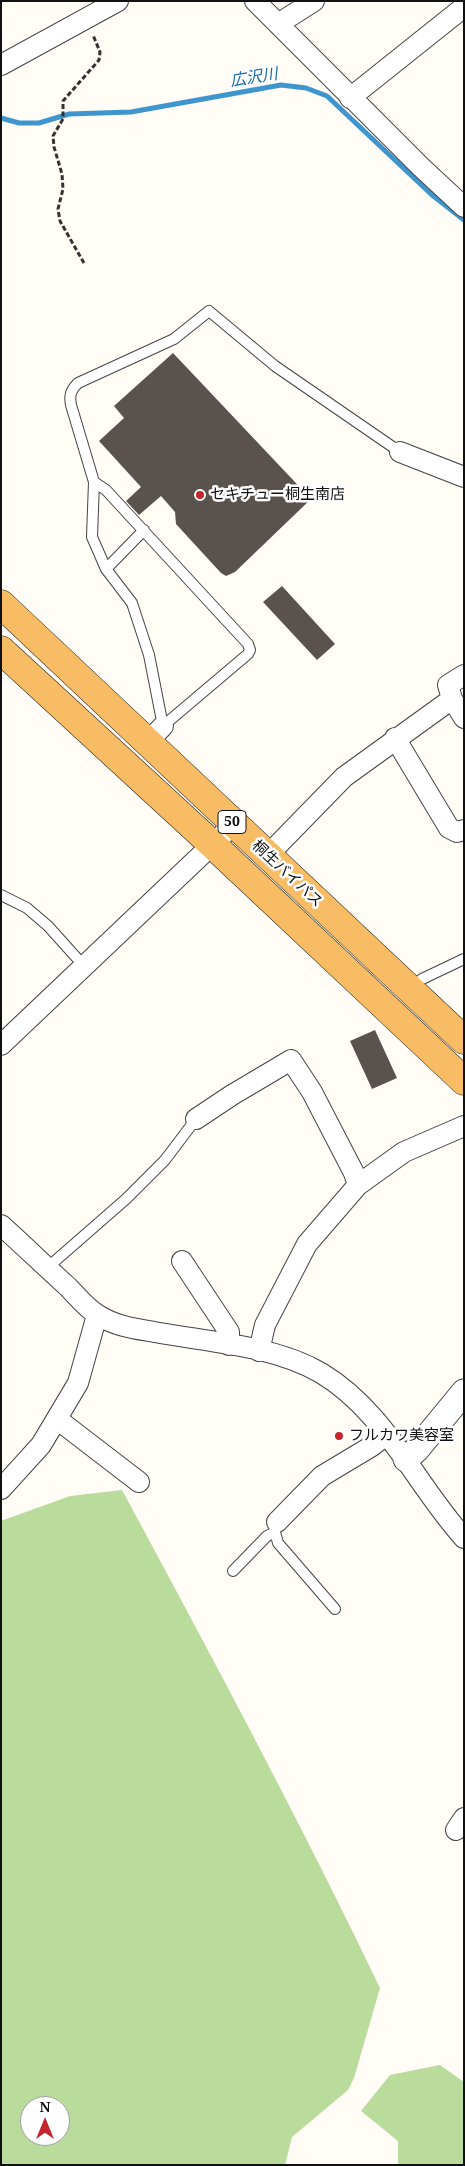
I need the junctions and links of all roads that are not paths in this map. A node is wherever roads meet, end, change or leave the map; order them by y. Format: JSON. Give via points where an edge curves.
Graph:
{"nodes":[{"id":1,"x":118,"y":1,"type":"edge"},
{"id":2,"x":255,"y":1,"type":"edge"},
{"id":3,"x":314,"y":1,"type":"edge"},
{"id":4,"x":464,"y":7,"type":"edge"},
{"id":5,"x":278,"y":24,"type":"junction"},
{"id":6,"x":1,"y":65,"type":"edge"},
{"id":7,"x":350,"y":98,"type":"junction"},
{"id":8,"x":464,"y":207,"type":"edge"},
{"id":9,"x":400,"y":452,"type":"joint"},
{"id":10,"x":464,"y":477,"type":"edge"},
{"id":11,"x":94,"y":482,"type":"junction"},
{"id":12,"x":144,"y":530,"type":"junction"},
{"id":13,"x":106,"y":569,"type":"junction"},
{"id":14,"x":1,"y":604,"type":"edge"},
{"id":15,"x":1,"y":650,"type":"edge"},
{"id":16,"x":464,"y":674,"type":"edge"},
{"id":17,"x":452,"y":699,"type":"junction"},
{"id":18,"x":464,"y":718,"type":"edge"},
{"id":19,"x":155,"y":734,"type":"junction"},
{"id":20,"x":395,"y":738,"type":"junction"},
{"id":21,"x":234,"y":824,"type":"junction"},
{"id":22,"x":464,"y":830,"type":"edge"},
{"id":23,"x":213,"y":845,"type":"junction"},
{"id":24,"x":268,"y":855,"type":"junction"},
{"id":25,"x":1,"y":895,"type":"edge"},
{"id":26,"x":464,"y":959,"type":"edge"},
{"id":27,"x":84,"y":966,"type":"junction"},
{"id":28,"x":410,"y":990,"type":"junction"},
{"id":29,"x":464,"y":1040,"type":"edge"},
{"id":30,"x":1,"y":1045,"type":"edge"},
{"id":31,"x":464,"y":1081,"type":"edge"},
{"id":32,"x":196,"y":1120,"type":"joint"},
{"id":33,"x":464,"y":1126,"type":"edge"},
{"id":34,"x":358,"y":1185,"type":"junction"},
{"id":35,"x":3,"y":1231,"type":"edge"},
{"id":36,"x":182,"y":1261,"type":"dead end"},
{"id":37,"x":48,"y":1268,"type":"junction"},
{"id":38,"x":97,"y":1315,"type":"junction"},
{"id":39,"x":230,"y":1345,"type":"junction"},
{"id":40,"x":259,"y":1351,"type":"junction"},
{"id":41,"x":464,"y":1392,"type":"edge"},
{"id":42,"x":57,"y":1419,"type":"junction"},
{"id":43,"x":386,"y":1435,"type":"junction"},
{"id":44,"x":406,"y":1459,"type":"junction"},
{"id":45,"x":140,"y":1482,"type":"dead end"},
{"id":46,"x":1,"y":1489,"type":"edge"},
{"id":47,"x":276,"y":1527,"type":"junction"},
{"id":48,"x":464,"y":1538,"type":"edge"},
{"id":49,"x":233,"y":1571,"type":"dead end"},
{"id":50,"x":334,"y":1609,"type":"dead end"}],
"edges":[{"from":1,"to":6,"type":"street"},
{"from":2,"to":5,"type":"street"},
{"from":3,"to":5,"type":"street"},
{"from":4,"to":7,"type":"street"},
{"from":5,"to":7,"type":"street"},
{"from":7,"to":8,"type":"street"},
{"from":9,"to":10,"type":"street"},
{"from":9,"to":11,"type":"lane","via":[[275,366],[209,311],[174,339],[73,388],[69,399]]},
{"from":11,"to":12,"type":"lane","via":[[106,490]]},
{"from":11,"to":13,"type":"lane","via":[[92,537]]},
{"from":12,"to":13,"type":"lane"},
{"from":12,"to":19,"type":"lane","via":[[250,650]]},
{"from":13,"to":19,"type":"lane","via":[[126,594],[138,620],[154,673]]},
{"from":14,"to":19,"type":"highway","name":"桐生バイパス","number":"50"},
{"from":15,"to":23,"type":"highway","name":"桐生バイパス","number":"50"},
{"from":16,"to":17,"type":"street","via":[[448,685]]},
{"from":17,"to":18,"type":"street"},
{"from":17,"to":20,"type":"street"},
{"from":19,"to":21,"type":"highway","name":"桐生バイパス","number":"50"},
{"from":20,"to":22,"type":"street","via":[[450,828],[457,832]]},
{"from":20,"to":24,"type":"street","via":[[334,786]]},
{"from":21,"to":23,"type":"street"},
{"from":21,"to":24,"type":"highway","name":"桐生バイパス","number":"50"},
{"from":23,"to":27,"type":"street"},
{"from":23,"to":31,"type":"highway","name":"桐生バイパス","number":"50"},
{"from":24,"to":28,"type":"highway","name":"桐生バイパス","number":"50"},
{"from":25,"to":27,"type":"lane","via":[[27,908]]},
{"from":26,"to":28,"type":"lane","via":[[422,979]]},
{"from":27,"to":30,"type":"street"},
{"from":28,"to":29,"type":"highway","name":"桐生バイパス","number":"50"},
{"from":32,"to":34,"type":"street","via":[[291,1060],[312,1092]]},
{"from":32,"to":37,"type":"lane","via":[[165,1160],[126,1199]]},
{"from":33,"to":34,"type":"street","via":[[404,1152]]},
{"from":34,"to":40,"type":"street","via":[[307,1244],[265,1325]]},
{"from":35,"to":37,"type":"street"},
{"from":36,"to":39,"type":"street","via":[[229,1332]]},
{"from":37,"to":38,"type":"street"},
{"from":38,"to":39,"type":"street","via":[[122,1326]]},
{"from":38,"to":42,"type":"street","via":[[78,1383]]},
{"from":39,"to":40,"type":"street"},
{"from":40,"to":43,"type":"street","via":[[321,1373],[352,1397]]},
{"from":41,"to":44,"type":"street"},
{"from":42,"to":45,"type":"street"},
{"from":42,"to":46,"type":"street","via":[[41,1445]]},
{"from":43,"to":44,"type":"street"},
{"from":43,"to":47,"type":"street","via":[[322,1476]]},
{"from":44,"to":48,"type":"street","via":[[438,1508]]},
{"from":47,"to":49,"type":"lane"},
{"from":47,"to":50,"type":"lane","via":[[278,1544]]}]}
